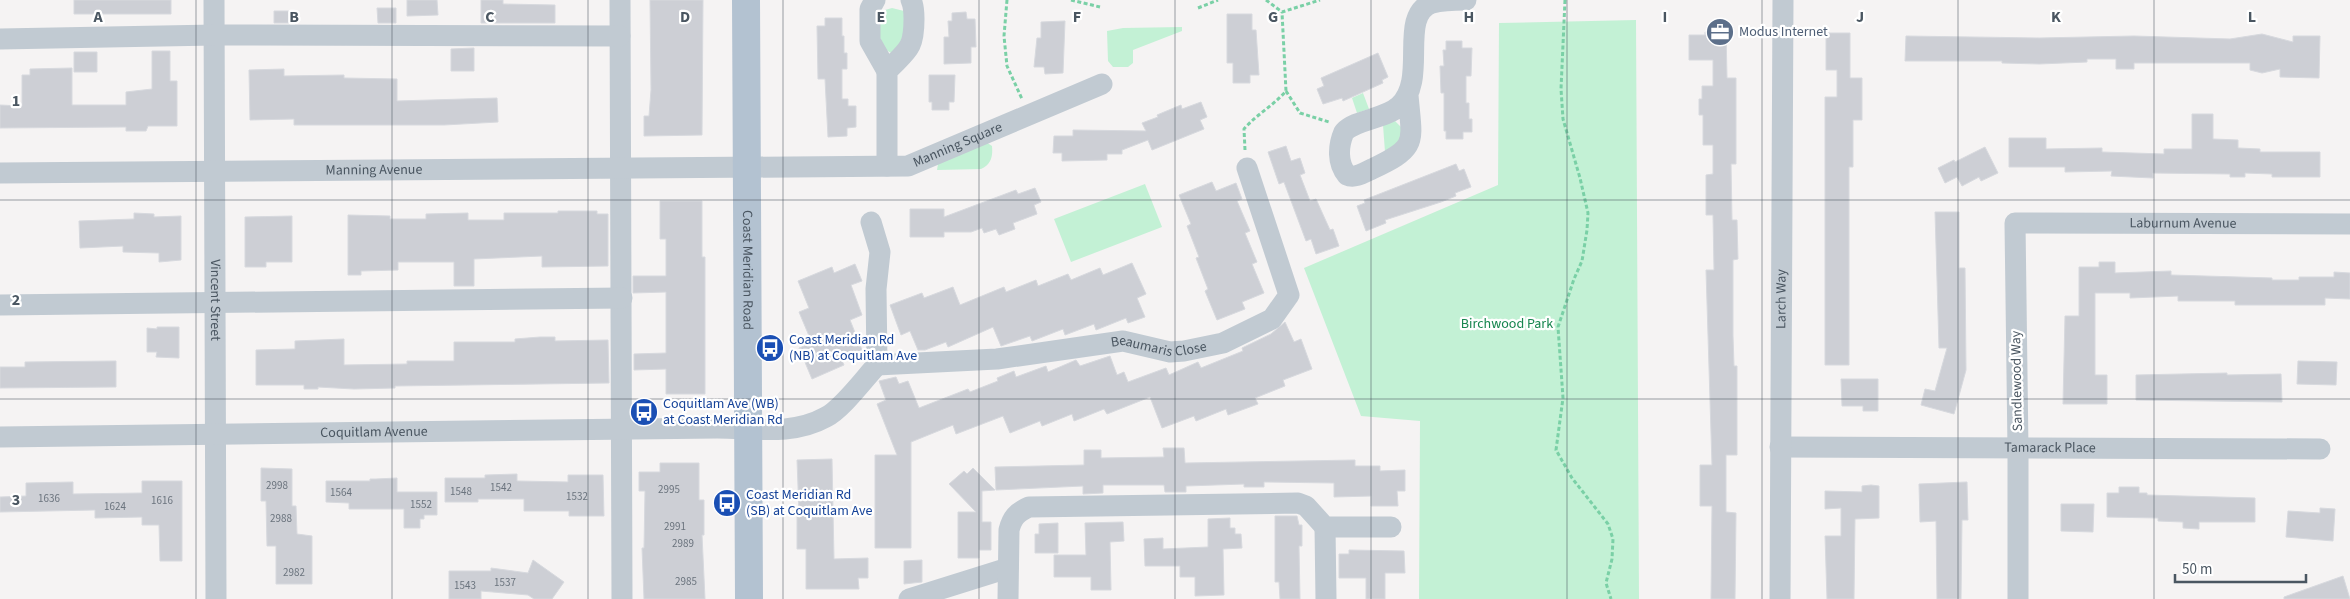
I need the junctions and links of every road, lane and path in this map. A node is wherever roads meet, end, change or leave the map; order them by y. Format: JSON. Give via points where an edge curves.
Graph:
{"nodes":[{"id":1,"x":214,"y":0,"type":"edge"},
{"id":2,"x":620,"y":0,"type":"edge"},
{"id":3,"x":746,"y":0,"type":"edge"},
{"id":4,"x":875,"y":0,"type":"edge"},
{"id":5,"x":911,"y":0,"type":"edge"},
{"id":6,"x":1007,"y":0,"type":"edge"},
{"id":7,"x":1071,"y":0,"type":"edge"},
{"id":8,"x":1218,"y":0,"type":"edge"},
{"id":9,"x":1266,"y":0,"type":"edge"},
{"id":10,"x":1320,"y":0,"type":"edge"},
{"id":11,"x":1440,"y":0,"type":"edge"},
{"id":12,"x":1466,"y":0,"type":"edge"},
{"id":13,"x":1565,"y":0,"type":"edge"},
{"id":14,"x":1783,"y":0,"type":"edge"},
{"id":15,"x":1100,"y":8,"type":"dead end"},
{"id":16,"x":1198,"y":8,"type":"dead end"},
{"id":17,"x":1282,"y":12,"type":"junction"},
{"id":18,"x":215,"y":35,"type":"junction"},
{"id":19,"x":620,"y":36,"type":"junction"},
{"id":20,"x":0,"y":39,"type":"edge"},
{"id":21,"x":887,"y":71,"type":"junction"},
{"id":22,"x":1102,"y":84,"type":"dead end"},
{"id":23,"x":1286,"y":91,"type":"junction"},
{"id":24,"x":1408,"y":95,"type":"junction"},
{"id":25,"x":1030,"y":115,"type":"junction"},
{"id":26,"x":1346,"y":130,"type":"junction"},
{"id":27,"x":746,"y":166,"type":"junction"},
{"id":28,"x":887,"y":166,"type":"junction"},
{"id":29,"x":620,"y":168,"type":"junction"},
{"id":30,"x":1247,"y":168,"type":"joint"},
{"id":31,"x":216,"y":171,"type":"junction"},
{"id":32,"x":0,"y":173,"type":"edge"},
{"id":33,"x":871,"y":222,"type":"dead end"},
{"id":34,"x":2015,"y":223,"type":"joint"},
{"id":35,"x":2350,"y":224,"type":"edge"},
{"id":36,"x":622,"y":298,"type":"junction"},
{"id":37,"x":216,"y":302,"type":"junction"},
{"id":38,"x":0,"y":305,"type":"edge"},
{"id":39,"x":877,"y":365,"type":"junction"},
{"id":40,"x":622,"y":429,"type":"junction"},
{"id":41,"x":748,"y":429,"type":"junction"},
{"id":42,"x":216,"y":434,"type":"junction"},
{"id":43,"x":0,"y":437,"type":"edge"},
{"id":44,"x":1780,"y":447,"type":"junction"},
{"id":45,"x":2018,"y":449,"type":"junction"},
{"id":46,"x":2320,"y":449,"type":"dead end"},
{"id":47,"x":1326,"y":528,"type":"junction"},
{"id":48,"x":1392,"y":528,"type":"dead end"},
{"id":49,"x":1008,"y":568,"type":"junction"},
{"id":50,"x":216,"y":599,"type":"edge"},
{"id":51,"x":622,"y":599,"type":"edge"},
{"id":52,"x":749,"y":599,"type":"edge"},
{"id":53,"x":909,"y":599,"type":"edge"},
{"id":54,"x":1008,"y":599,"type":"edge"},
{"id":55,"x":1326,"y":599,"type":"edge"},
{"id":56,"x":1611,"y":599,"type":"edge"},
{"id":57,"x":1780,"y":599,"type":"edge"},
{"id":58,"x":2018,"y":599,"type":"edge"}],
"edges":[{"from":1,"to":18,"type":"street","name":"Vincent Street"},
{"from":2,"to":19,"type":"street"},
{"from":3,"to":27,"type":"main road","name":"Coast Meridian Road"},
{"from":4,"to":21,"type":"street","via":[[870,9],[870,42]]},
{"from":5,"to":21,"type":"street","via":[[914,5],[914,38]]},
{"from":6,"to":25,"type":"path","via":[[1004,36],[1007,66]]},
{"from":7,"to":15,"type":"path"},
{"from":8,"to":16,"type":"path"},
{"from":9,"to":17,"type":"path"},
{"from":10,"to":17,"type":"path"},
{"from":11,"to":12,"type":"street"},
{"from":11,"to":24,"type":"street","via":[[1422,10],[1416,19],[1414,82]]},
{"from":13,"to":56,"type":"path","via":[[1563,118],[1583,190],[1588,222],[1582,261],[1558,327],[1563,398],[1556,450],[1572,478],[1608,524],[1613,539],[1606,583]]},
{"from":14,"to":44,"type":"street","name":"Larch Way"},
{"from":17,"to":23,"type":"path"},
{"from":18,"to":19,"type":"street"},
{"from":18,"to":20,"type":"street"},
{"from":18,"to":31,"type":"street","name":"Vincent Street"},
{"from":19,"to":29,"type":"street"},
{"from":21,"to":28,"type":"street"},
{"from":22,"to":25,"type":"street","name":"Manning Square"},
{"from":23,"to":26,"type":"path","via":[[1300,113],[1338,124]]},
{"from":23,"to":30,"type":"path","via":[[1244,129]]},
{"from":24,"to":26,"type":"street","via":[[1399,107]]},
{"from":24,"to":26,"type":"street","via":[[1411,134],[1406,149],[1399,156],[1350,177],[1344,172],[1340,157],[1341,139]]},
{"from":25,"to":28,"type":"street","name":"Manning Square","via":[[908,166]]},
{"from":27,"to":28,"type":"street","name":"Manning Square"},
{"from":27,"to":29,"type":"street","name":"Manning Avenue"},
{"from":27,"to":41,"type":"main road","name":"Coast Meridian Road"},
{"from":29,"to":31,"type":"street","name":"Manning Avenue"},
{"from":29,"to":36,"type":"street"},
{"from":30,"to":39,"type":"street","name":"Beaumaris Close","via":[[1289,295],[1272,319],[1223,344],[1184,351],[1170,352],[1132,343],[1111,342],[997,360]]},
{"from":31,"to":32,"type":"street","name":"Manning Avenue"},
{"from":31,"to":37,"type":"street","name":"Vincent Street"},
{"from":33,"to":39,"type":"street","via":[[880,252],[876,289]]},
{"from":34,"to":35,"type":"street","name":"Laburnum Avenue"},
{"from":34,"to":45,"type":"street","name":"Sandlewood Way"},
{"from":36,"to":37,"type":"street"},
{"from":36,"to":40,"type":"street"},
{"from":37,"to":38,"type":"street"},
{"from":37,"to":42,"type":"street","name":"Vincent Street"},
{"from":39,"to":41,"type":"street","via":[[827,417],[791,430]]},
{"from":40,"to":41,"type":"street","name":"Coquitlam Avenue"},
{"from":40,"to":42,"type":"street","name":"Coquitlam Avenue"},
{"from":40,"to":51,"type":"street"},
{"from":41,"to":52,"type":"main road","name":"Coast Meridian Road"},
{"from":42,"to":43,"type":"street","name":"Coquitlam Avenue"},
{"from":42,"to":50,"type":"street","name":"Vincent Street"},
{"from":44,"to":45,"type":"street","name":"Tamarack Place"},
{"from":44,"to":57,"type":"street","name":"Larch Way"},
{"from":45,"to":46,"type":"street","name":"Tamarack Place"},
{"from":45,"to":58,"type":"street","name":"Sandlewood Way"},
{"from":47,"to":48,"type":"street"},
{"from":47,"to":49,"type":"street","via":[[1306,506],[1298,503],[1029,507],[1012,520]]},
{"from":47,"to":55,"type":"street"},
{"from":49,"to":53,"type":"street"},
{"from":49,"to":54,"type":"street"}]}
